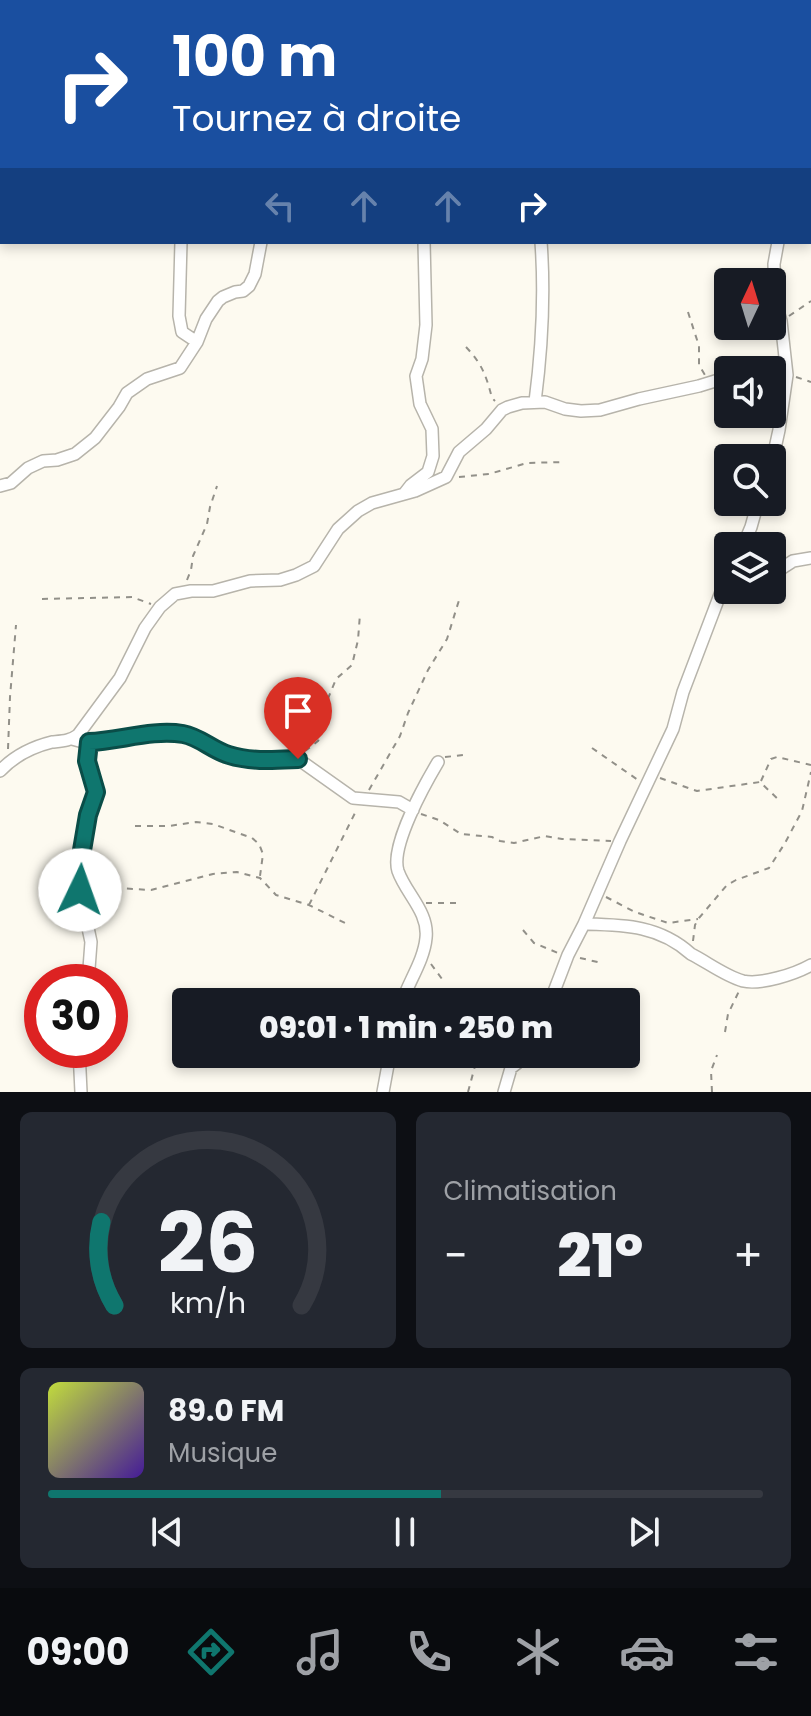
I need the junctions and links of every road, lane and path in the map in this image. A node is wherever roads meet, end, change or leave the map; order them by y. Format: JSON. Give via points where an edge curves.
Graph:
{"nodes":[{"id":1,"x":181,"y":244,"type":"edge"},
{"id":2,"x":261,"y":244,"type":"edge"},
{"id":3,"x":424,"y":244,"type":"edge"},
{"id":4,"x":541,"y":244,"type":"edge"},
{"id":5,"x":778,"y":244,"type":"edge"},
{"id":6,"x":774,"y":268,"type":"edge"},
{"id":7,"x":811,"y":301,"type":"edge"},
{"id":8,"x":688,"y":312,"type":"dead end"},
{"id":9,"x":786,"y":318,"type":"edge"},
{"id":10,"x":783,"y":340,"type":"edge"},
{"id":11,"x":197,"y":342,"type":"junction"},
{"id":12,"x":466,"y":347,"type":"dead end"},
{"id":13,"x":787,"y":375,"type":"junction"},
{"id":14,"x":714,"y":381,"type":"edge"},
{"id":15,"x":711,"y":382,"type":"junction"},
{"id":16,"x":811,"y":382,"type":"edge"},
{"id":17,"x":535,"y":402,"type":"junction"},
{"id":18,"x":502,"y":410,"type":"junction"},
{"id":19,"x":776,"y":444,"type":"edge"},
{"id":20,"x":564,"y":462,"type":"dead end"},
{"id":21,"x":446,"y":477,"type":"junction"},
{"id":22,"x":0,"y":486,"type":"edge"},
{"id":23,"x":217,"y":486,"type":"dead end"},
{"id":24,"x":404,"y":494,"type":"junction"},
{"id":25,"x":811,"y":558,"type":"edge"},
{"id":26,"x":786,"y":566,"type":"edge"},
{"id":27,"x":182,"y":592,"type":"junction"},
{"id":28,"x":460,"y":597,"type":"dead end"},
{"id":29,"x":42,"y":599,"type":"dead end"},
{"id":30,"x":716,"y":604,"type":"edge"},
{"id":31,"x":160,"y":607,"type":"junction"},
{"id":32,"x":360,"y":614,"type":"dead end"},
{"id":33,"x":16,"y":625,"type":"dead end"},
{"id":34,"x":72,"y":739,"type":"junction"},
{"id":35,"x":89,"y":742,"type":"junction"},
{"id":36,"x":592,"y":748,"type":"dead end"},
{"id":37,"x":464,"y":755,"type":"dead end"},
{"id":38,"x":298,"y":759,"type":"junction"},
{"id":39,"x":438,"y":762,"type":"joint"},
{"id":40,"x":811,"y":765,"type":"edge"},
{"id":41,"x":4,"y":767,"type":"edge"},
{"id":42,"x":811,"y":772,"type":"edge"},
{"id":43,"x":652,"y":775,"type":"junction"},
{"id":44,"x":760,"y":782,"type":"junction"},
{"id":45,"x":646,"y":786,"type":"junction"},
{"id":46,"x":364,"y":799,"type":"junction"},
{"id":47,"x":781,"y":802,"type":"dead end"},
{"id":48,"x":413,"y":810,"type":"junction"},
{"id":49,"x":135,"y":826,"type":"dead end"},
{"id":50,"x":620,"y":841,"type":"junction"},
{"id":51,"x":80,"y":862,"type":"junction"},
{"id":52,"x":260,"y":878,"type":"junction"},
{"id":53,"x":116,"y":888,"type":"junction"},
{"id":54,"x":80,"y":890,"type":"junction"},
{"id":55,"x":599,"y":893,"type":"junction"},
{"id":56,"x":462,"y":903,"type":"dead end"},
{"id":57,"x":417,"y":904,"type":"junction"},
{"id":58,"x":309,"y":905,"type":"junction"},
{"id":59,"x":699,"y":918,"type":"junction"},
{"id":60,"x":584,"y":924,"type":"junction"},
{"id":61,"x":349,"y":925,"type":"dead end"},
{"id":62,"x":523,"y":930,"type":"dead end"},
{"id":63,"x":424,"y":950,"type":"junction"},
{"id":64,"x":691,"y":954,"type":"junction"},
{"id":65,"x":568,"y":955,"type":"junction"},
{"id":66,"x":602,"y":963,"type":"dead end"},
{"id":67,"x":89,"y":964,"type":"edge"},
{"id":68,"x":811,"y":965,"type":"edge"},
{"id":69,"x":442,"y":979,"type":"dead end"},
{"id":70,"x":744,"y":981,"type":"junction"},
{"id":71,"x":408,"y":988,"type":"edge"},
{"id":72,"x":555,"y":988,"type":"edge"},
{"id":73,"x":725,"y":1032,"type":"dead end"},
{"id":74,"x":717,"y":1055,"type":"dead end"},
{"id":75,"x":80,"y":1068,"type":"edge"},
{"id":76,"x":387,"y":1068,"type":"edge"},
{"id":77,"x":474,"y":1068,"type":"edge"},
{"id":78,"x":511,"y":1068,"type":"edge"},
{"id":79,"x":81,"y":1092,"type":"edge"},
{"id":80,"x":383,"y":1092,"type":"edge"},
{"id":81,"x":468,"y":1092,"type":"edge"},
{"id":82,"x":504,"y":1092,"type":"edge"},
{"id":83,"x":712,"y":1092,"type":"edge"}],
"edges":[{"from":1,"to":11,"type":"street","via":[[179,316],[182,332]]},
{"from":2,"to":11,"type":"street","via":[[249,286],[218,301]]},
{"from":3,"to":24,"type":"street","via":[[426,325],[416,376],[420,404],[432,429],[433,456],[428,472]]},
{"from":4,"to":17,"type":"street","via":[[542,349]]},
{"from":5,"to":6,"type":"street"},
{"from":7,"to":9,"type":"path"},
{"from":8,"to":15,"type":"path","via":[[699,365]]},
{"from":10,"to":13,"type":"street"},
{"from":11,"to":22,"type":"street","via":[[180,368],[147,379],[127,393],[95,438],[75,454],[43,461]]},
{"from":12,"to":18,"type":"path","via":[[486,373],[492,398]]},
{"from":13,"to":16,"type":"path"},
{"from":13,"to":19,"type":"street"},
{"from":14,"to":15,"type":"street"},
{"from":15,"to":17,"type":"street","via":[[600,410]]},
{"from":17,"to":18,"type":"street"},
{"from":18,"to":21,"type":"street","via":[[459,452]]},
{"from":20,"to":21,"type":"path"},
{"from":21,"to":24,"type":"street"},
{"from":23,"to":27,"type":"path"},
{"from":24,"to":27,"type":"street","via":[[358,511],[338,529],[314,566],[296,575]]},
{"from":25,"to":26,"type":"street"},
{"from":27,"to":31,"type":"street"},
{"from":28,"to":46,"type":"path","via":[[447,639]]},
{"from":29,"to":31,"type":"path","via":[[132,597]]},
{"from":30,"to":43,"type":"street"},
{"from":31,"to":34,"type":"street","via":[[120,678]]},
{"from":32,"to":38,"type":"path","via":[[352,665],[336,679],[318,741]]},
{"from":33,"to":41,"type":"path"},
{"from":34,"to":35,"type":"street"},
{"from":34,"to":41,"type":"street","via":[[35,747]]},
{"from":35,"to":38,"type":"street","via":[[183,734],[228,755]]},
{"from":35,"to":51,"type":"street","via":[[87,761],[96,792]]},
{"from":36,"to":45,"type":"path"},
{"from":37,"to":39,"type":"path"},
{"from":38,"to":46,"type":"street","via":[[353,798]]},
{"from":39,"to":48,"type":"street"},
{"from":40,"to":44,"type":"path","via":[[771,759]]},
{"from":42,"to":59,"type":"path","via":[[802,811],[769,868],[727,885]]},
{"from":43,"to":44,"type":"path","via":[[697,791]]},
{"from":43,"to":45,"type":"street"},
{"from":44,"to":47,"type":"path"},
{"from":45,"to":50,"type":"street"},
{"from":46,"to":48,"type":"street","via":[[399,802]]},
{"from":46,"to":58,"type":"path"},
{"from":48,"to":50,"type":"path","via":[[461,834],[500,841],[545,836]]},
{"from":48,"to":57,"type":"street","via":[[397,862]]},
{"from":49,"to":52,"type":"path","via":[[196,822],[252,838],[263,854]]},
{"from":50,"to":55,"type":"street"},
{"from":51,"to":53,"type":"path","via":[[90,875]]},
{"from":51,"to":54,"type":"street"},
{"from":52,"to":53,"type":"path","via":[[237,872],[151,890]]},
{"from":52,"to":58,"type":"path","via":[[276,895]]},
{"from":53,"to":54,"type":"path"},
{"from":54,"to":67,"type":"street","via":[[91,942]]},
{"from":55,"to":59,"type":"path","via":[[668,923]]},
{"from":55,"to":60,"type":"street"},
{"from":56,"to":57,"type":"path"},
{"from":57,"to":63,"type":"street","via":[[426,924]]},
{"from":58,"to":61,"type":"path"},
{"from":59,"to":64,"type":"path"},
{"from":60,"to":64,"type":"street","via":[[652,930]]},
{"from":60,"to":65,"type":"street"},
{"from":62,"to":65,"type":"path","via":[[534,943]]},
{"from":63,"to":69,"type":"path"},
{"from":63,"to":71,"type":"street"},
{"from":64,"to":70,"type":"street"},
{"from":65,"to":66,"type":"path"},
{"from":65,"to":72,"type":"street"},
{"from":68,"to":70,"type":"street","via":[[785,976]]},
{"from":70,"to":73,"type":"path"},
{"from":74,"to":83,"type":"path"},
{"from":75,"to":79,"type":"street"},
{"from":76,"to":80,"type":"street"},
{"from":77,"to":81,"type":"path"},
{"from":78,"to":82,"type":"street"}]}
